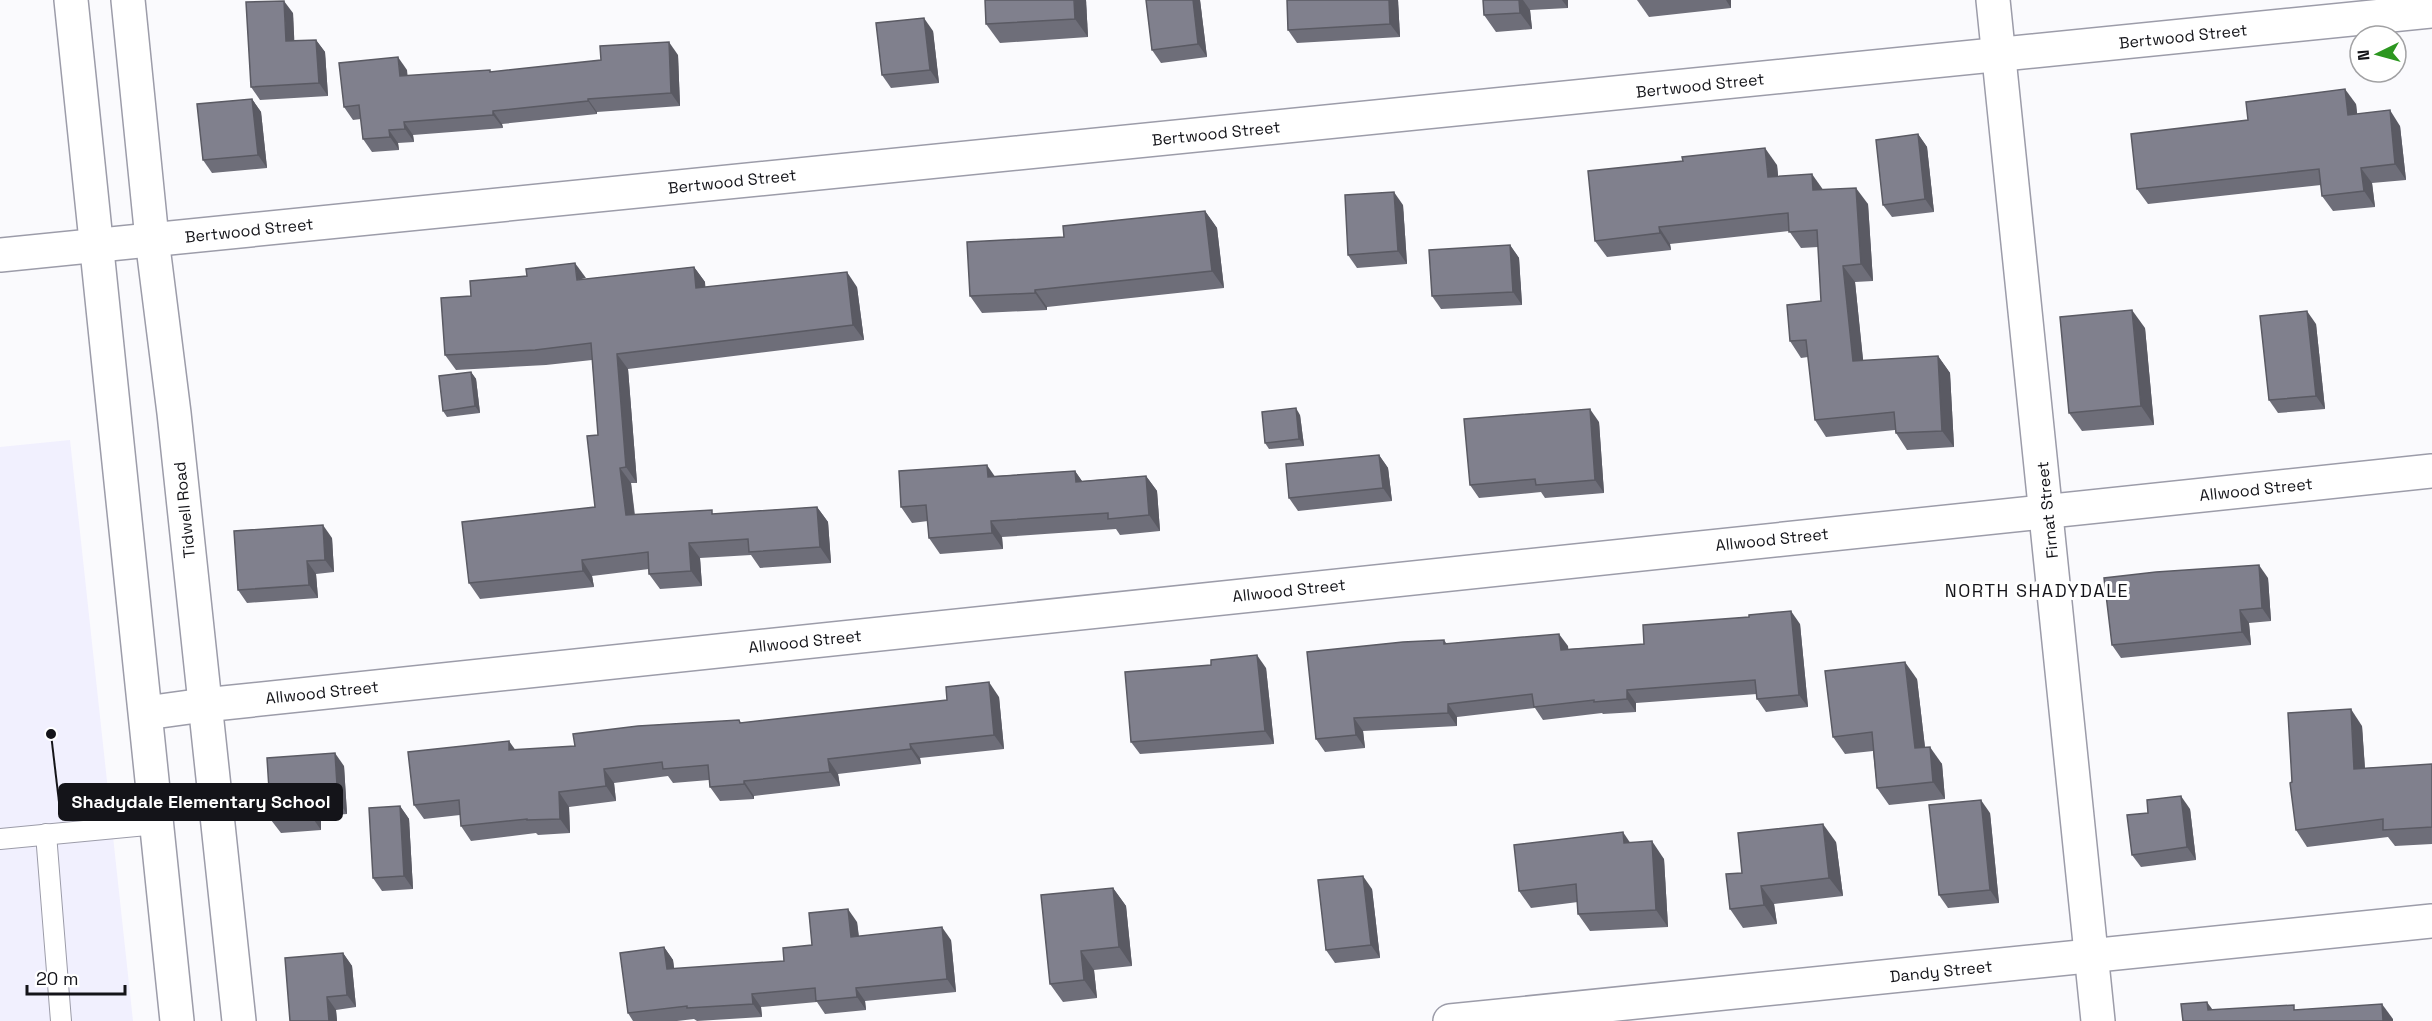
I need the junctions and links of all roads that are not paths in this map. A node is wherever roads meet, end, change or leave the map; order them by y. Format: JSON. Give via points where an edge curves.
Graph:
{"nodes":[{"id":1,"x":71,"y":0,"type":"edge"},
{"id":2,"x":128,"y":0,"type":"edge"},
{"id":3,"x":1993,"y":0,"type":"edge"},
{"id":4,"x":2432,"y":11,"type":"edge"},
{"id":5,"x":1999,"y":55,"type":"junction"},
{"id":6,"x":152,"y":239,"type":"junction"},
{"id":7,"x":96,"y":245,"type":"junction"},
{"id":8,"x":0,"y":255,"type":"edge"},
{"id":9,"x":2432,"y":471,"type":"edge"},
{"id":10,"x":2047,"y":510,"type":"junction"},
{"id":11,"x":204,"y":705,"type":"junction"},
{"id":12,"x":146,"y":713,"type":"junction"},
{"id":13,"x":157,"y":824,"type":"junction"},
{"id":14,"x":46,"y":834,"type":"junction"},
{"id":15,"x":0,"y":839,"type":"edge"},
{"id":16,"x":2432,"y":921,"type":"edge"},
{"id":17,"x":2091,"y":955,"type":"junction"},
{"id":18,"x":61,"y":1021,"type":"edge"},
{"id":19,"x":177,"y":1021,"type":"edge"},
{"id":20,"x":239,"y":1021,"type":"edge"},
{"id":21,"x":1450,"y":1021,"type":"edge"},
{"id":22,"x":2098,"y":1021,"type":"edge"}],
"edges":[{"from":1,"to":7,"type":"street"},
{"from":2,"to":6,"type":"street","name":"Tidwell Road"},
{"from":3,"to":5,"type":"street","name":"Firnat Street"},
{"from":4,"to":5,"type":"street","name":"Bertwood Street"},
{"from":5,"to":6,"type":"street","name":"Bertwood Street"},
{"from":5,"to":10,"type":"street","name":"Firnat Street"},
{"from":6,"to":7,"type":"street","name":"Bertwood Street"},
{"from":6,"to":11,"type":"street","name":"Tidwell Road"},
{"from":7,"to":8,"type":"street","name":"Bertwood Street"},
{"from":7,"to":12,"type":"street"},
{"from":9,"to":10,"type":"street","name":"Allwood Street"},
{"from":10,"to":11,"type":"street","name":"Allwood Street"},
{"from":10,"to":17,"type":"street","name":"Firnat Street"},
{"from":11,"to":12,"type":"street","name":"Allwood Street"},
{"from":11,"to":20,"type":"street","name":"Tidwell Road"},
{"from":12,"to":13,"type":"street"},
{"from":13,"to":14,"type":"lane"},
{"from":13,"to":19,"type":"street"},
{"from":14,"to":15,"type":"lane"},
{"from":14,"to":18,"type":"lane"},
{"from":16,"to":17,"type":"street","name":"Dandy Street"},
{"from":17,"to":21,"type":"street","name":"Dandy Street"},
{"from":17,"to":22,"type":"street","name":"Firnat Street"}]}
